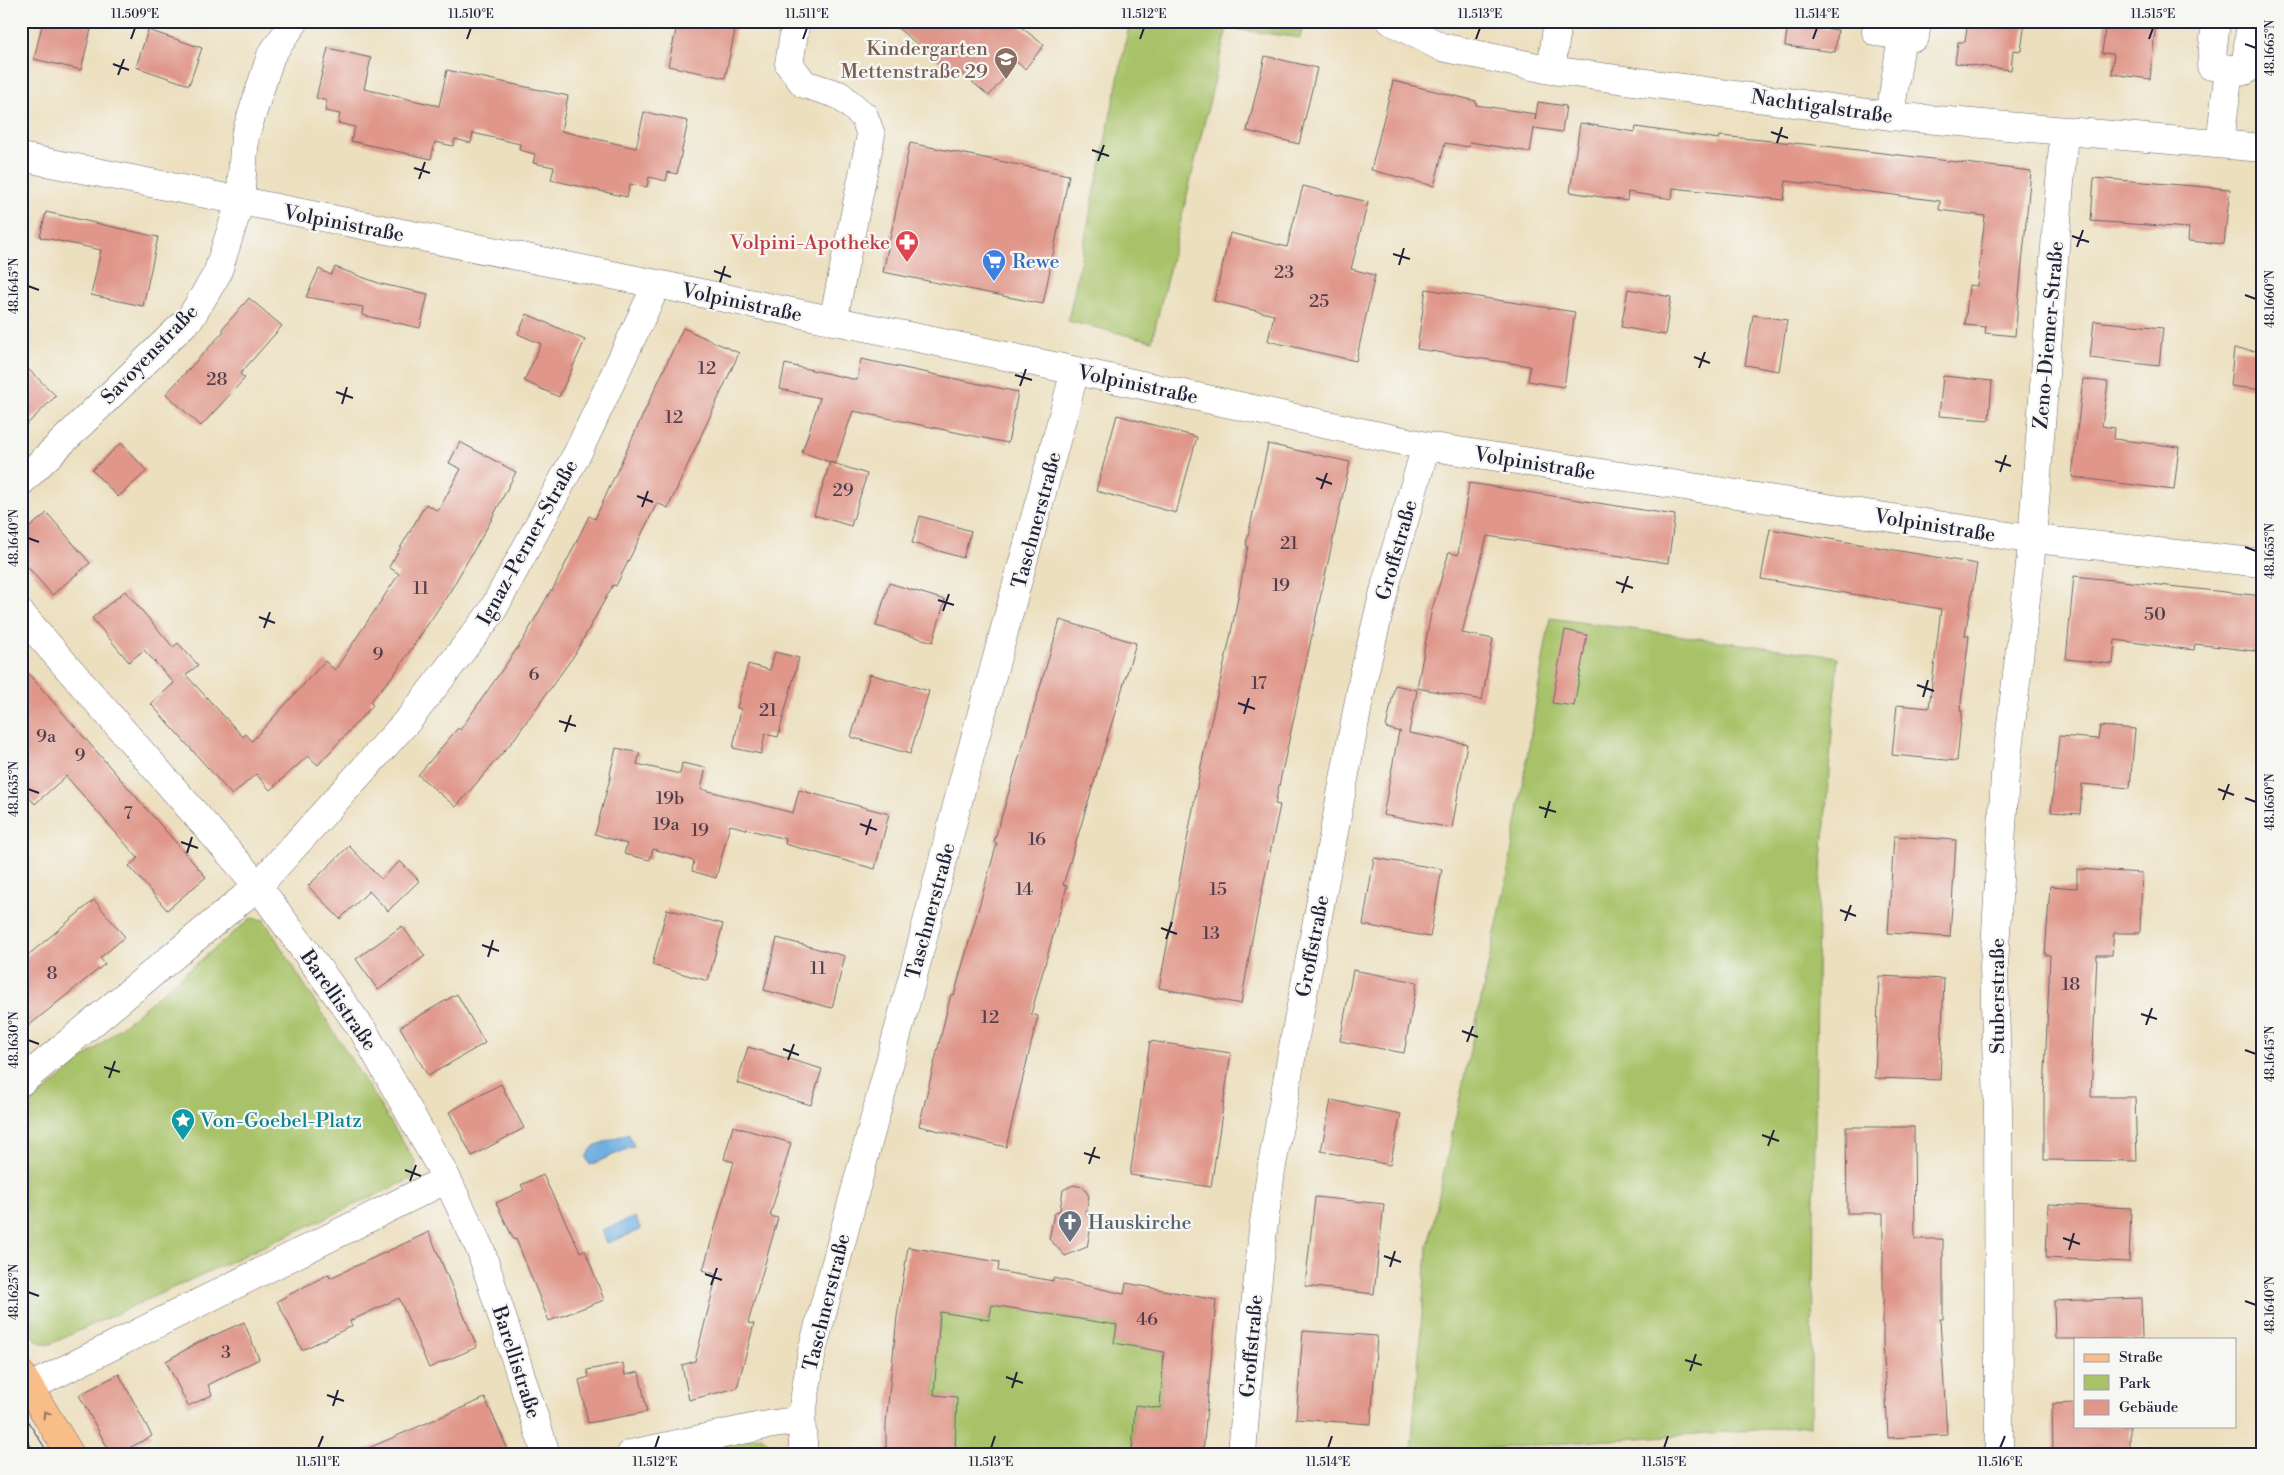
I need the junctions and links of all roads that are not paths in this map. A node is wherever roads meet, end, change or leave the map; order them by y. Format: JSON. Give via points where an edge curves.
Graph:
{"nodes":[{"id":1,"x":295,"y":21,"type":"edge"},
{"id":2,"x":796,"y":21,"type":"edge"},
{"id":3,"x":1391,"y":21,"type":"edge"},
{"id":4,"x":1558,"y":21,"type":"edge"},
{"id":5,"x":1878,"y":21,"type":"edge"},
{"id":6,"x":2216,"y":21,"type":"edge"},
{"id":7,"x":2251,"y":21,"type":"edge"},
{"id":8,"x":1910,"y":28,"type":"edge"},
{"id":9,"x":2229,"y":69,"type":"junction"},
{"id":10,"x":1551,"y":70,"type":"junction"},
{"id":11,"x":1890,"y":116,"type":"junction"},
{"id":12,"x":2064,"y":132,"type":"junction"},
{"id":13,"x":2220,"y":143,"type":"junction"},
{"id":14,"x":2263,"y":148,"type":"edge"},
{"id":15,"x":21,"y":158,"type":"edge"},
{"id":16,"x":240,"y":202,"type":"junction"},
{"id":17,"x":658,"y":284,"type":"junction"},
{"id":18,"x":833,"y":321,"type":"junction"},
{"id":19,"x":1075,"y":371,"type":"junction"},
{"id":20,"x":1426,"y":446,"type":"junction"},
{"id":21,"x":21,"y":482,"type":"edge"},
{"id":22,"x":2031,"y":539,"type":"junction"},
{"id":23,"x":2263,"y":563,"type":"edge"},
{"id":24,"x":21,"y":614,"type":"edge"},
{"id":25,"x":258,"y":886,"type":"junction"},
{"id":26,"x":21,"y":1082,"type":"edge"},
{"id":27,"x":447,"y":1179,"type":"junction"},
{"id":28,"x":26,"y":1380,"type":"edge"},
{"id":29,"x":801,"y":1420,"type":"junction"},
{"id":30,"x":70,"y":1454,"type":"edge"},
{"id":31,"x":546,"y":1454,"type":"edge"},
{"id":32,"x":631,"y":1454,"type":"edge"},
{"id":33,"x":804,"y":1454,"type":"edge"},
{"id":34,"x":1242,"y":1454,"type":"edge"},
{"id":35,"x":1999,"y":1454,"type":"edge"}],
"edges":[{"from":1,"to":16,"type":"street","name":"Savoyenstraße","via":[[271,55],[246,136]]},
{"from":2,"to":18,"type":"street","via":[[789,64],[804,84],[839,95],[864,116],[871,135]]},
{"from":3,"to":10,"type":"street","name":"Nachtigalstraße","via":[[1441,47]]},
{"from":4,"to":10,"type":"street"},
{"from":5,"to":8,"type":"street","via":[[1876,32]]},
{"from":6,"to":9,"type":"street","via":[[2211,66]]},
{"from":7,"to":9,"type":"street","via":[[2245,71]]},
{"from":8,"to":11,"type":"street"},
{"from":9,"to":13,"type":"street"},
{"from":10,"to":11,"type":"street","name":"Nachtigalstraße"},
{"from":11,"to":12,"type":"street","name":"Nachtigalstraße"},
{"from":12,"to":13,"type":"street","name":"Nachtigalstraße"},
{"from":12,"to":22,"type":"street","name":"Zeno-Diemer-Straße"},
{"from":13,"to":14,"type":"street","name":"Nachtigalstraße"},
{"from":15,"to":16,"type":"street","name":"Volpinistraße"},
{"from":16,"to":17,"type":"street","name":"Volpinistraße"},
{"from":16,"to":21,"type":"street","name":"Savoyenstraße","via":[[217,274],[191,317]]},
{"from":17,"to":18,"type":"street","name":"Volpinistraße"},
{"from":17,"to":25,"type":"street","name":"Ignaz-Perner-Straße","via":[[578,452],[491,613],[410,718]]},
{"from":18,"to":19,"type":"street","name":"Volpinistraße"},
{"from":19,"to":20,"type":"street","name":"Volpinistraße"},
{"from":19,"to":29,"type":"street","name":"Taschnerstraße","via":[[812,1351]]},
{"from":20,"to":22,"type":"street","name":"Volpinistraße"},
{"from":20,"to":34,"type":"street","name":"Groffstraße","via":[[1386,583],[1364,674],[1299,1014],[1263,1230]]},
{"from":22,"to":23,"type":"street","name":"Volpinistraße"},
{"from":22,"to":35,"type":"street","name":"Stuberstraße","via":[[2005,775],[1994,967]]},
{"from":24,"to":25,"type":"street","name":"Barellistraße"},
{"from":25,"to":26,"type":"street"},
{"from":25,"to":27,"type":"street","name":"Barellistraße","via":[[364,1032]]},
{"from":27,"to":28,"type":"street"},
{"from":27,"to":31,"type":"street","name":"Barellistraße","via":[[481,1251]]},
{"from":30,"to":28,"type":"main road","one_way":true},
{"from":29,"to":32,"type":"street"},
{"from":29,"to":33,"type":"street","name":"Taschnerstraße"}]}
